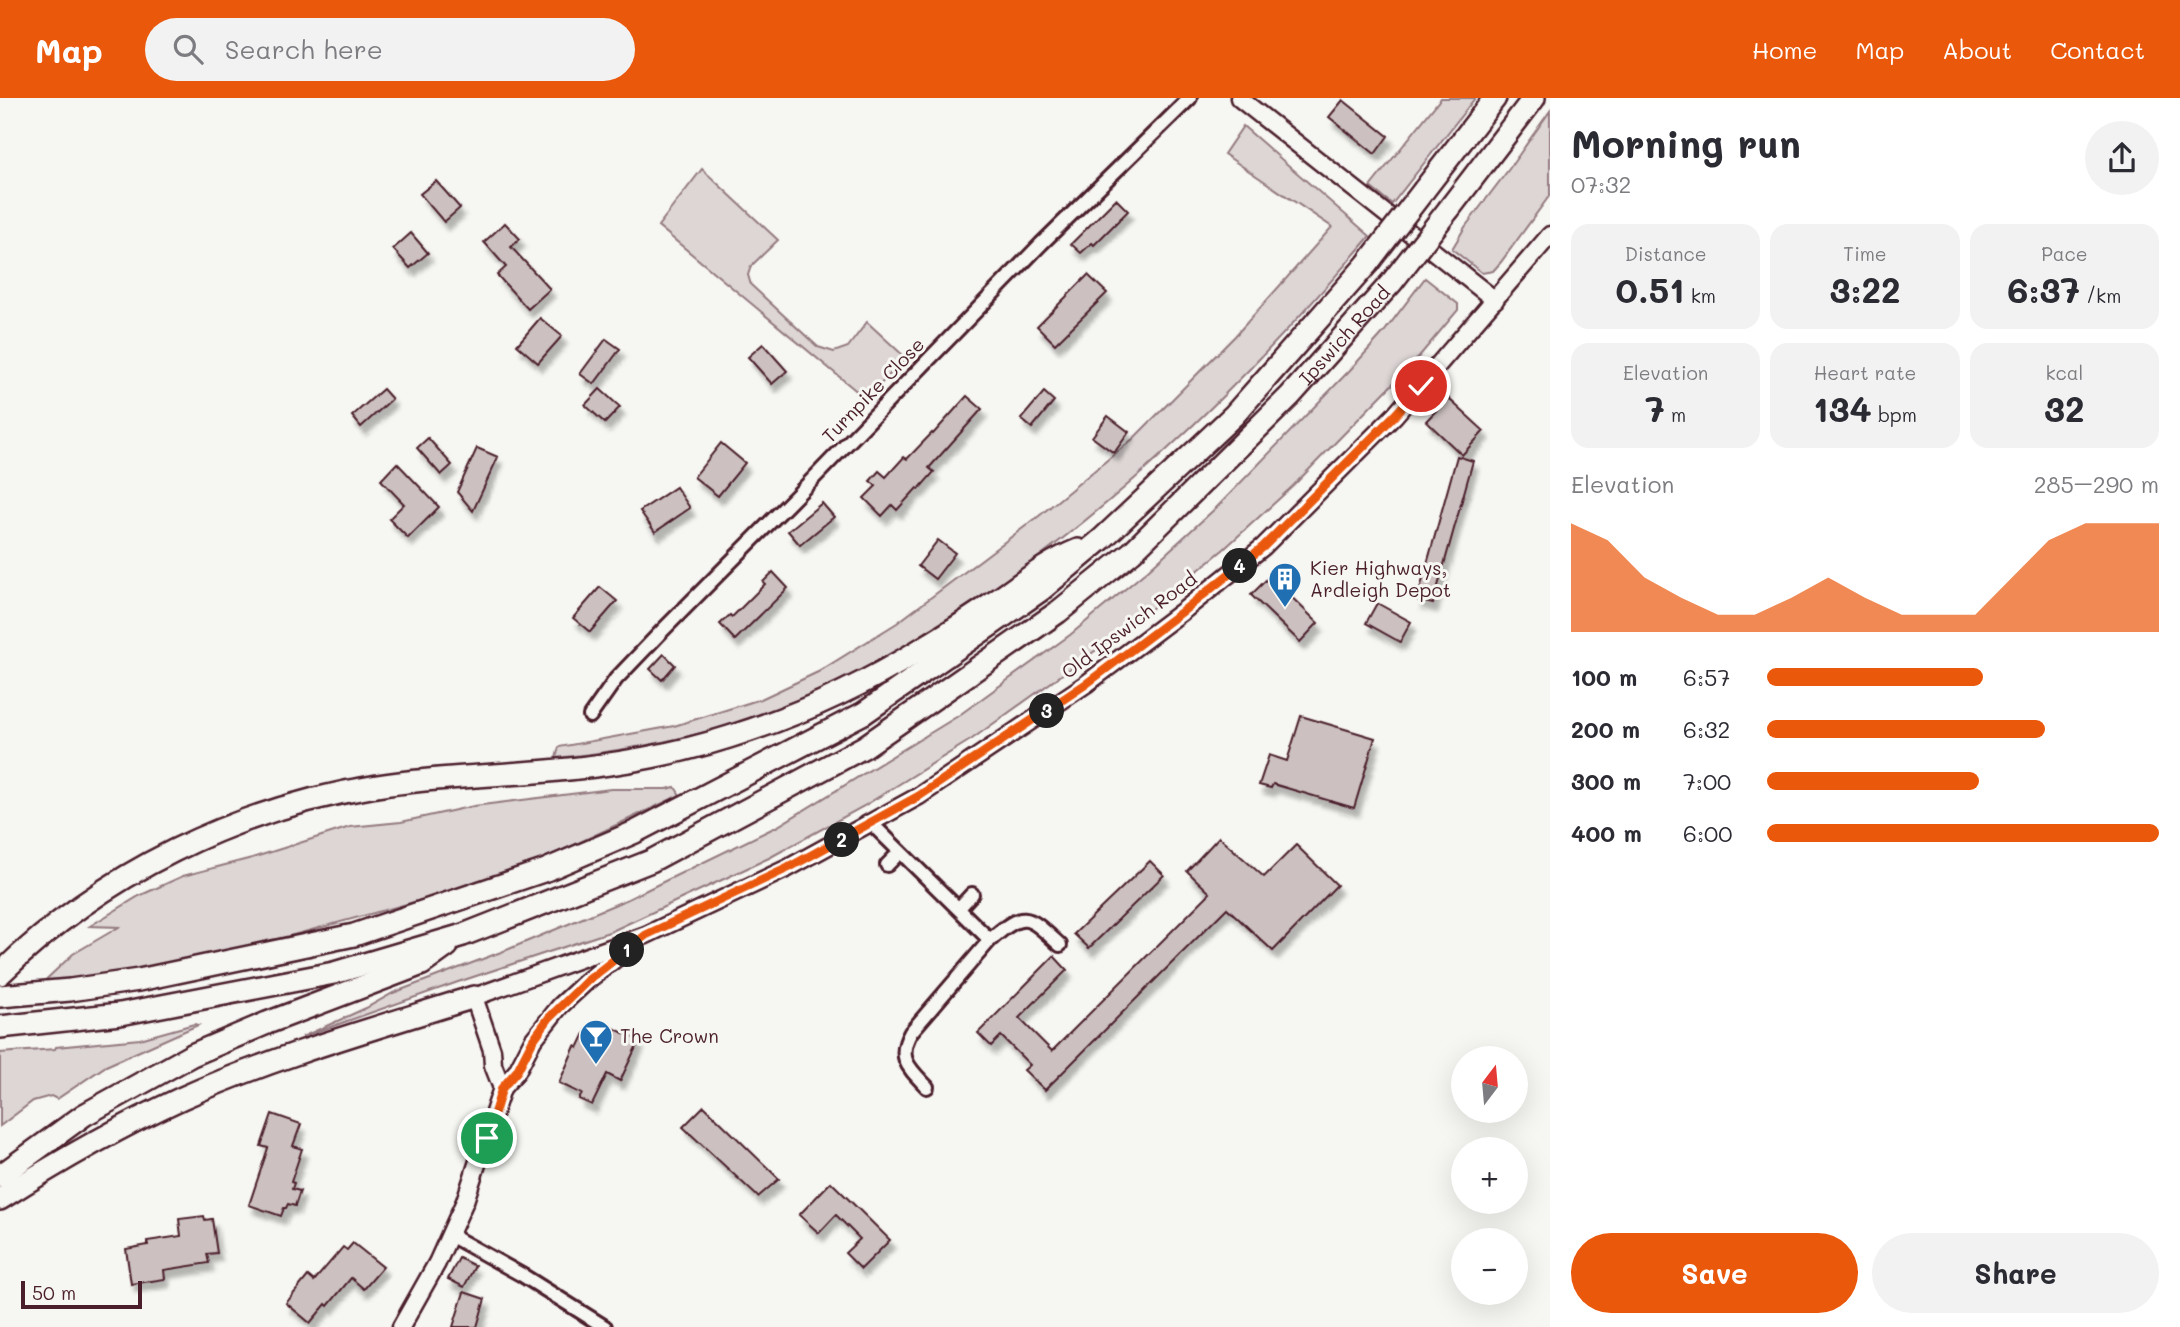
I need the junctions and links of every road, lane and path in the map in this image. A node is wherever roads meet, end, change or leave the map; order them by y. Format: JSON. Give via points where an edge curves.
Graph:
{"nodes":[{"id":1,"x":1190,"y":98,"type":"edge"},
{"id":2,"x":1239,"y":98,"type":"edge"},
{"id":3,"x":1495,"y":98,"type":"edge"},
{"id":4,"x":1534,"y":98,"type":"edge"},
{"id":5,"x":1550,"y":235,"type":"edge"},
{"id":6,"x":1495,"y":300,"type":"junction"},
{"id":7,"x":1102,"y":539,"type":"junction"},
{"id":8,"x":590,"y":716,"type":"dead end"},
{"id":9,"x":871,"y":824,"type":"junction"},
{"id":10,"x":900,"y":852,"type":"junction"},
{"id":11,"x":887,"y":865,"type":"dead end"},
{"id":12,"x":972,"y":894,"type":"dead end"},
{"id":13,"x":959,"y":908,"type":"junction"},
{"id":14,"x":463,"y":935,"type":"junction"},
{"id":15,"x":646,"y":935,"type":"junction"},
{"id":16,"x":990,"y":940,"type":"junction"},
{"id":17,"x":1060,"y":945,"type":"dead end"},
{"id":18,"x":0,"y":974,"type":"edge"},
{"id":19,"x":0,"y":996,"type":"edge"},
{"id":20,"x":474,"y":996,"type":"junction"},
{"id":21,"x":0,"y":1027,"type":"edge"},
{"id":22,"x":927,"y":1087,"type":"dead end"},
{"id":23,"x":502,"y":1088,"type":"junction"},
{"id":24,"x":0,"y":1176,"type":"edge"},
{"id":25,"x":0,"y":1199,"type":"edge"},
{"id":26,"x":450,"y":1235,"type":"junction"},
{"id":27,"x":401,"y":1327,"type":"edge"},
{"id":28,"x":605,"y":1327,"type":"edge"}],
"edges":[{"from":1,"to":8,"type":"street","name":"Turnpike Close","via":[[662,631]]},
{"from":2,"to":6,"type":"street"},
{"from":3,"to":7,"type":"highway","name":"Ipswich Road","bridge":true,"via":[[1367,264],[1234,415]]},
{"from":4,"to":14,"type":"highway","name":"Ipswich Road","bridge":true,"via":[[1392,282],[1290,396],[1132,552],[1058,612],[864,747],[651,861]]},
{"from":5,"to":6,"type":"street","name":"Old Ipswich Road"},
{"from":6,"to":9,"type":"street","name":"Old Ipswich Road","via":[[1395,415],[1263,547],[1086,684]]},
{"from":7,"to":18,"type":"highway","via":[[1053,561],[933,642],[860,684],[772,723],[646,758],[378,786],[232,824],[150,862],[104,890],[45,932]]},
{"from":7,"to":19,"type":"highway","name":"Ipswich Road","via":[[1041,590],[864,713],[635,832],[546,870],[355,935],[139,980]]},
{"from":9,"to":10,"type":"street"},
{"from":9,"to":15,"type":"street","name":"Old Ipswich Road"},
{"from":10,"to":11,"type":"street"},
{"from":10,"to":13,"type":"street"},
{"from":12,"to":13,"type":"street"},
{"from":13,"to":16,"type":"street"},
{"from":14,"to":21,"type":"highway","via":[[334,973],[120,1014]]},
{"from":14,"to":24,"type":"highway","via":[[422,964],[192,1055],[84,1115]]},
{"from":15,"to":20,"type":"street","name":"Old Ipswich Road"},
{"from":15,"to":23,"type":"street","name":"Old Ipswich Road","via":[[549,1018]]},
{"from":16,"to":17,"type":"street","via":[[1018,919],[1030,920]]},
{"from":16,"to":22,"type":"street","via":[[905,1042],[905,1062]]},
{"from":20,"to":23,"type":"street"},
{"from":20,"to":25,"type":"highway","via":[[255,1068],[192,1094],[61,1160]]},
{"from":23,"to":26,"type":"street","name":"Old Ipswich Road"},
{"from":26,"to":27,"type":"street","name":"Old Ipswich Road"},
{"from":26,"to":28,"type":"street"}]}
